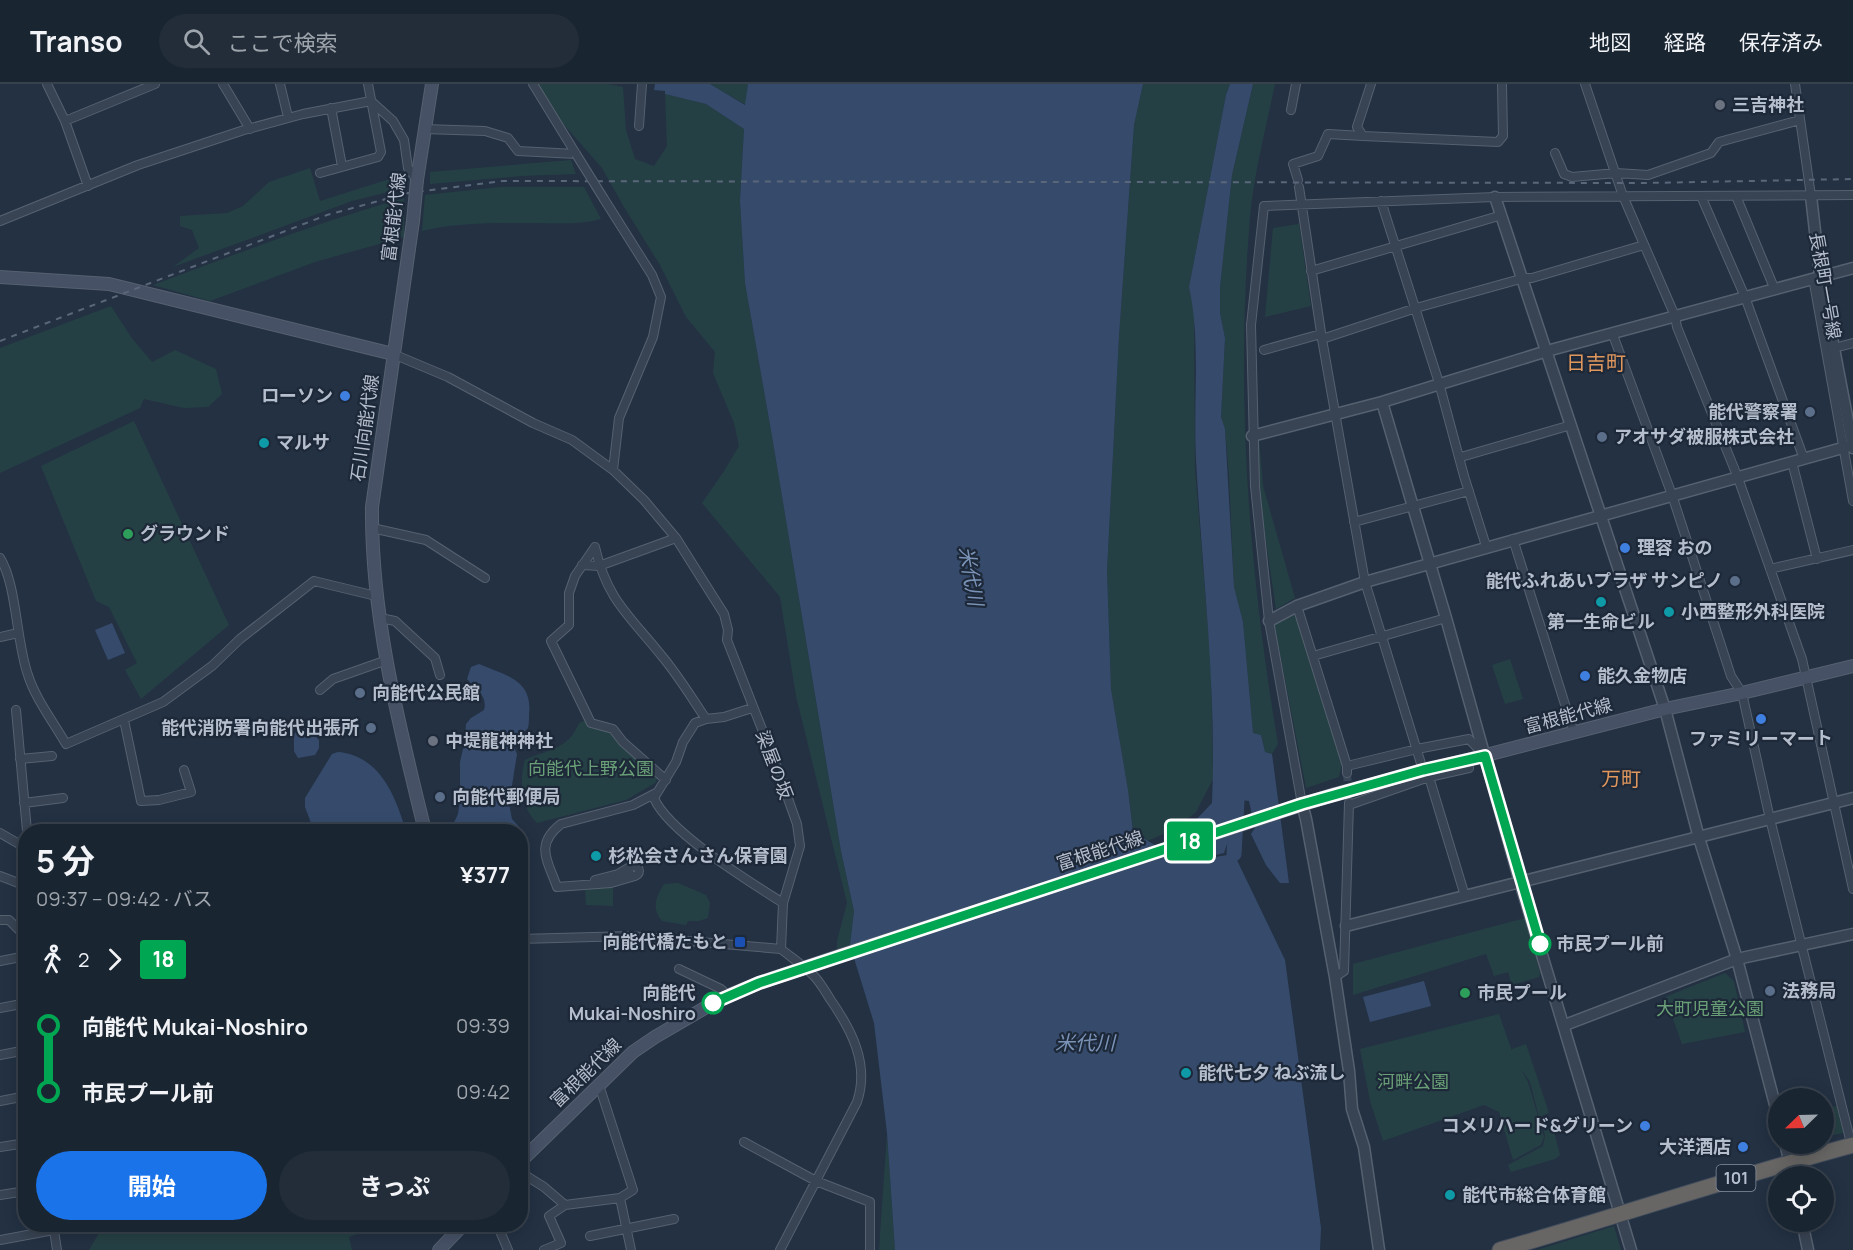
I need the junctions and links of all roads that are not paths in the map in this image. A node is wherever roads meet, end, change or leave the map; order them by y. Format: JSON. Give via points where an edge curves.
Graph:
{"nodes":[{"id":1,"x":46,"y":84,"type":"edge"},
{"id":2,"x":155,"y":84,"type":"edge"},
{"id":3,"x":223,"y":84,"type":"edge"},
{"id":4,"x":280,"y":84,"type":"edge"},
{"id":5,"x":368,"y":84,"type":"edge"},
{"id":6,"x":432,"y":84,"type":"edge"},
{"id":7,"x":533,"y":84,"type":"edge"},
{"id":8,"x":642,"y":84,"type":"edge"},
{"id":9,"x":1296,"y":84,"type":"edge"},
{"id":10,"x":1371,"y":84,"type":"edge"},
{"id":11,"x":1502,"y":84,"type":"edge"},
{"id":12,"x":1585,"y":84,"type":"edge"},
{"id":13,"x":1795,"y":84,"type":"edge"},
{"id":14,"x":371,"y":101,"type":"junction"},
{"id":15,"x":332,"y":108,"type":"junction"},
{"id":16,"x":1291,"y":110,"type":"dead end"},
{"id":17,"x":288,"y":117,"type":"junction"},
{"id":18,"x":1800,"y":120,"type":"junction"},
{"id":19,"x":65,"y":121,"type":"junction"},
{"id":20,"x":639,"y":126,"type":"dead end"},
{"id":21,"x":250,"y":129,"type":"junction"},
{"id":22,"x":424,"y":129,"type":"junction"},
{"id":23,"x":1363,"y":136,"type":"junction"},
{"id":24,"x":1555,"y":153,"type":"dead end"},
{"id":25,"x":576,"y":154,"type":"junction"},
{"id":26,"x":342,"y":166,"type":"junction"},
{"id":27,"x":320,"y":173,"type":"dead end"},
{"id":28,"x":1616,"y":173,"type":"junction"},
{"id":29,"x":417,"y":180,"type":"junction"},
{"id":30,"x":88,"y":186,"type":"junction"},
{"id":31,"x":1853,"y":195,"type":"edge"},
{"id":32,"x":1623,"y":196,"type":"junction"},
{"id":33,"x":1701,"y":196,"type":"junction"},
{"id":34,"x":1736,"y":196,"type":"junction"},
{"id":35,"x":1811,"y":196,"type":"junction"},
{"id":36,"x":1496,"y":197,"type":"junction"},
{"id":37,"x":1381,"y":201,"type":"junction"},
{"id":38,"x":1302,"y":205,"type":"junction"},
{"id":39,"x":1502,"y":215,"type":"junction"},
{"id":40,"x":0,"y":222,"type":"edge"},
{"id":41,"x":1644,"y":246,"type":"junction"},
{"id":42,"x":1396,"y":247,"type":"junction"},
{"id":43,"x":1853,"y":268,"type":"edge"},
{"id":44,"x":1311,"y":271,"type":"junction"},
{"id":45,"x":1816,"y":276,"type":"junction"},
{"id":46,"x":0,"y":277,"type":"edge"},
{"id":47,"x":1524,"y":278,"type":"junction"},
{"id":48,"x":1775,"y":290,"type":"junction"},
{"id":49,"x":1745,"y":297,"type":"junction"},
{"id":50,"x":1416,"y":308,"type":"junction"},
{"id":51,"x":1675,"y":316,"type":"junction"},
{"id":52,"x":1613,"y":334,"type":"junction"},
{"id":53,"x":1321,"y":336,"type":"junction"},
{"id":54,"x":1853,"y":343,"type":"edge"},
{"id":55,"x":1830,"y":349,"type":"junction"},
{"id":56,"x":1264,"y":350,"type":"dead end"},
{"id":57,"x":1547,"y":351,"type":"junction"},
{"id":58,"x":393,"y":354,"type":"junction"},
{"id":59,"x":1439,"y":383,"type":"junction"},
{"id":60,"x":1382,"y":402,"type":"junction"},
{"id":61,"x":1336,"y":413,"type":"junction"},
{"id":62,"x":1571,"y":425,"type":"junction"},
{"id":63,"x":1252,"y":435,"type":"junction"},
{"id":64,"x":1850,"y":446,"type":"edge"},
{"id":65,"x":1461,"y":457,"type":"junction"},
{"id":66,"x":1804,"y":459,"type":"junction"},
{"id":67,"x":1792,"y":462,"type":"junction"},
{"id":68,"x":614,"y":470,"type":"junction"},
{"id":69,"x":1738,"y":478,"type":"junction"},
{"id":70,"x":1469,"y":491,"type":"junction"},
{"id":71,"x":1672,"y":495,"type":"junction"},
{"id":72,"x":1853,"y":501,"type":"edge"},
{"id":73,"x":1414,"y":506,"type":"junction"},
{"id":74,"x":1601,"y":514,"type":"junction"},
{"id":75,"x":1354,"y":522,"type":"junction"},
{"id":76,"x":372,"y":528,"type":"junction"},
{"id":77,"x":676,"y":538,"type":"junction"},
{"id":78,"x":1512,"y":539,"type":"junction"},
{"id":79,"x":1486,"y":546,"type":"junction"},
{"id":80,"x":1853,"y":550,"type":"edge"},
{"id":81,"x":0,"y":558,"type":"edge"},
{"id":82,"x":1817,"y":559,"type":"junction"},
{"id":83,"x":1430,"y":563,"type":"junction"},
{"id":84,"x":582,"y":566,"type":"junction"},
{"id":85,"x":600,"y":566,"type":"junction"},
{"id":86,"x":1770,"y":569,"type":"junction"},
{"id":87,"x":485,"y":578,"type":"dead end"},
{"id":88,"x":1365,"y":582,"type":"junction"},
{"id":89,"x":376,"y":596,"type":"junction"},
{"id":90,"x":1297,"y":606,"type":"junction"},
{"id":91,"x":380,"y":618,"type":"junction"},
{"id":92,"x":1446,"y":618,"type":"junction"},
{"id":93,"x":1269,"y":621,"type":"junction"},
{"id":94,"x":18,"y":633,"type":"junction"},
{"id":95,"x":0,"y":637,"type":"edge"},
{"id":96,"x":1382,"y":637,"type":"junction"},
{"id":97,"x":1313,"y":656,"type":"junction"},
{"id":98,"x":387,"y":660,"type":"junction"},
{"id":99,"x":1853,"y":666,"type":"edge"},
{"id":100,"x":440,"y":675,"type":"dead end"},
{"id":101,"x":1807,"y":678,"type":"junction"},
{"id":102,"x":320,"y":690,"type":"dead end"},
{"id":103,"x":1742,"y":693,"type":"junction"},
{"id":104,"x":752,"y":708,"type":"junction"},
{"id":105,"x":1665,"y":709,"type":"junction"},
{"id":106,"x":16,"y":711,"type":"dead end"},
{"id":107,"x":706,"y":719,"type":"junction"},
{"id":108,"x":124,"y":720,"type":"junction"},
{"id":109,"x":1574,"y":733,"type":"junction"},
{"id":110,"x":1417,"y":748,"type":"junction"},
{"id":111,"x":52,"y":756,"type":"dead end"},
{"id":112,"x":1485,"y":756,"type":"junction"},
{"id":113,"x":20,"y":759,"type":"junction"},
{"id":114,"x":1469,"y":768,"type":"dead end"},
{"id":115,"x":184,"y":770,"type":"dead end"},
{"id":116,"x":1426,"y":774,"type":"junction"},
{"id":117,"x":666,"y":780,"type":"junction"},
{"id":118,"x":657,"y":793,"type":"junction"},
{"id":119,"x":63,"y":798,"type":"dead end"},
{"id":120,"x":1853,"y":798,"type":"edge"},
{"id":121,"x":1833,"y":802,"type":"junction"},
{"id":122,"x":24,"y":803,"type":"junction"},
{"id":123,"x":1296,"y":806,"type":"junction"},
{"id":124,"x":1770,"y":819,"type":"junction"},
{"id":125,"x":26,"y":824,"type":"edge"},
{"id":126,"x":423,"y":824,"type":"edge"},
{"id":127,"x":0,"y":833,"type":"edge"},
{"id":128,"x":1699,"y":838,"type":"junction"},
{"id":129,"x":18,"y":843,"type":"edge"},
{"id":130,"x":0,"y":876,"type":"edge"},
{"id":131,"x":1520,"y":882,"type":"junction"},
{"id":132,"x":18,"y":883,"type":"edge"},
{"id":133,"x":556,"y":884,"type":"junction"},
{"id":134,"x":1853,"y":889,"type":"edge"},
{"id":135,"x":1465,"y":896,"type":"junction"},
{"id":136,"x":783,"y":903,"type":"junction"},
{"id":137,"x":0,"y":920,"type":"edge"},
{"id":138,"x":1346,"y":926,"type":"junction"},
{"id":139,"x":18,"y":929,"type":"edge"},
{"id":140,"x":1853,"y":934,"type":"edge"},
{"id":141,"x":528,"y":939,"type":"edge"},
{"id":142,"x":1803,"y":945,"type":"junction"},
{"id":143,"x":781,"y":949,"type":"junction"},
{"id":144,"x":18,"y":958,"type":"edge"},
{"id":145,"x":1737,"y":959,"type":"junction"},
{"id":146,"x":0,"y":961,"type":"edge"},
{"id":147,"x":805,"y":967,"type":"junction"},
{"id":148,"x":679,"y":969,"type":"dead end"},
{"id":149,"x":1335,"y":977,"type":"junction"},
{"id":150,"x":728,"y":996,"type":"junction"},
{"id":151,"x":18,"y":1005,"type":"edge"},
{"id":152,"x":0,"y":1008,"type":"edge"},
{"id":153,"x":1565,"y":1025,"type":"junction"},
{"id":154,"x":18,"y":1051,"type":"edge"},
{"id":155,"x":0,"y":1054,"type":"edge"},
{"id":156,"x":599,"y":1085,"type":"junction"},
{"id":157,"x":1771,"y":1088,"type":"edge"},
{"id":158,"x":18,"y":1098,"type":"edge"},
{"id":159,"x":0,"y":1101,"type":"edge"},
{"id":160,"x":744,"y":1143,"type":"dead end"},
{"id":161,"x":18,"y":1144,"type":"edge"},
{"id":162,"x":0,"y":1147,"type":"edge"},
{"id":163,"x":1853,"y":1147,"type":"edge"},
{"id":164,"x":528,"y":1154,"type":"edge"},
{"id":165,"x":1799,"y":1166,"type":"edge"},
{"id":166,"x":1768,"y":1175,"type":"edge"},
{"id":167,"x":528,"y":1177,"type":"edge"},
{"id":168,"x":816,"y":1181,"type":"junction"},
{"id":169,"x":18,"y":1192,"type":"edge"},
{"id":170,"x":0,"y":1195,"type":"edge"},
{"id":171,"x":620,"y":1198,"type":"junction"},
{"id":172,"x":565,"y":1205,"type":"junction"},
{"id":173,"x":1622,"y":1215,"type":"junction"},
{"id":174,"x":674,"y":1220,"type":"dead end"},
{"id":175,"x":628,"y":1229,"type":"junction"},
{"id":176,"x":33,"y":1232,"type":"edge"},
{"id":177,"x":54,"y":1232,"type":"edge"},
{"id":178,"x":456,"y":1232,"type":"edge"},
{"id":179,"x":500,"y":1232,"type":"edge"},
{"id":180,"x":1804,"y":1232,"type":"edge"},
{"id":181,"x":590,"y":1236,"type":"dead end"},
{"id":182,"x":0,"y":1240,"type":"edge"},
{"id":183,"x":57,"y":1250,"type":"edge"},
{"id":184,"x":439,"y":1250,"type":"edge"},
{"id":185,"x":508,"y":1250,"type":"edge"},
{"id":186,"x":544,"y":1250,"type":"edge"},
{"id":187,"x":631,"y":1250,"type":"edge"},
{"id":188,"x":780,"y":1250,"type":"edge"},
{"id":189,"x":870,"y":1250,"type":"edge"},
{"id":190,"x":1379,"y":1250,"type":"edge"},
{"id":191,"x":1500,"y":1250,"type":"edge"},
{"id":192,"x":1631,"y":1250,"type":"edge"},
{"id":193,"x":1808,"y":1250,"type":"edge"}],
"edges":[{"from":1,"to":19,"type":"street"},
{"from":2,"to":19,"type":"street"},
{"from":3,"to":21,"type":"street"},
{"from":4,"to":17,"type":"street"},
{"from":5,"to":14,"type":"street"},
{"from":6,"to":22,"type":"main road","name":"富根能代線"},
{"from":7,"to":25,"type":"street"},
{"from":8,"to":20,"type":"street"},
{"from":9,"to":16,"type":"street"},
{"from":10,"to":23,"type":"street","via":[[1357,128]]},
{"from":11,"to":23,"type":"street","via":[[1503,136],[1498,142]]},
{"from":12,"to":28,"type":"street"},
{"from":13,"to":18,"type":"street"},
{"from":14,"to":15,"type":"street"},
{"from":14,"to":26,"type":"street","via":[[381,152],[378,157]]},
{"from":14,"to":29,"type":"street","via":[[399,130],[408,168]]},
{"from":15,"to":17,"type":"street"},
{"from":15,"to":26,"type":"street"},
{"from":17,"to":21,"type":"street"},
{"from":18,"to":28,"type":"street","via":[[1719,142],[1711,153],[1648,175]]},
{"from":18,"to":35,"type":"street"},
{"from":19,"to":30,"type":"street"},
{"from":21,"to":30,"type":"street","via":[[138,165]]},
{"from":22,"to":25,"type":"street","via":[[486,131],[508,138],[518,151]]},
{"from":22,"to":29,"type":"main road","name":"富根能代線"},
{"from":23,"to":38,"type":"street","via":[[1328,134],[1318,156],[1293,164]]},
{"from":24,"to":28,"type":"street","via":[[1564,174],[1572,177]]},
{"from":25,"to":68,"type":"street","bridge":true,"via":[[652,275],[661,297],[653,337],[619,417]]},
{"from":26,"to":27,"type":"street"},
{"from":28,"to":32,"type":"street"},
{"from":29,"to":58,"type":"main road","name":"富根能代線","bridge":true},
{"from":30,"to":40,"type":"street"},
{"from":31,"to":35,"type":"street"},
{"from":32,"to":33,"type":"street"},
{"from":32,"to":36,"type":"street"},
{"from":32,"to":41,"type":"street"},
{"from":33,"to":34,"type":"street"},
{"from":33,"to":49,"type":"street"},
{"from":34,"to":35,"type":"street"},
{"from":34,"to":48,"type":"street"},
{"from":35,"to":45,"type":"street","name":"長根町一号線"},
{"from":36,"to":37,"type":"street"},
{"from":36,"to":39,"type":"street"},
{"from":37,"to":38,"type":"street"},
{"from":37,"to":42,"type":"street"},
{"from":38,"to":44,"type":"street"},
{"from":38,"to":63,"type":"street","via":[[1264,206],[1251,325]]},
{"from":39,"to":42,"type":"street"},
{"from":39,"to":47,"type":"street"},
{"from":41,"to":47,"type":"street"},
{"from":41,"to":51,"type":"street"},
{"from":42,"to":44,"type":"street"},
{"from":42,"to":50,"type":"street"},
{"from":43,"to":45,"type":"street"},
{"from":44,"to":53,"type":"street"},
{"from":45,"to":48,"type":"street"},
{"from":45,"to":55,"type":"street","name":"長根町一号線"},
{"from":46,"to":58,"type":"main road","name":"石川向能代線","via":[[109,284]]},
{"from":47,"to":50,"type":"street"},
{"from":47,"to":57,"type":"street"},
{"from":48,"to":49,"type":"street"},
{"from":49,"to":51,"type":"street"},
{"from":49,"to":66,"type":"street"},
{"from":50,"to":53,"type":"street"},
{"from":50,"to":59,"type":"street"},
{"from":51,"to":52,"type":"street"},
{"from":51,"to":69,"type":"street"},
{"from":52,"to":57,"type":"street"},
{"from":52,"to":71,"type":"street"},
{"from":53,"to":56,"type":"street"},
{"from":53,"to":61,"type":"street"},
{"from":54,"to":55,"type":"street"},
{"from":55,"to":64,"type":"street","name":"長根町一号線"},
{"from":57,"to":59,"type":"street"},
{"from":57,"to":62,"type":"street"},
{"from":58,"to":68,"type":"street","name":"梁屋の坂","via":[[448,377],[572,440]]},
{"from":58,"to":76,"type":"main road","name":"石川向能代線"},
{"from":59,"to":60,"type":"street"},
{"from":59,"to":65,"type":"street"},
{"from":60,"to":61,"type":"street"},
{"from":60,"to":73,"type":"street"},
{"from":61,"to":63,"type":"street"},
{"from":61,"to":75,"type":"street"},
{"from":62,"to":65,"type":"street"},
{"from":62,"to":74,"type":"street"},
{"from":63,"to":93,"type":"street"},
{"from":64,"to":66,"type":"street"},
{"from":64,"to":72,"type":"street"},
{"from":65,"to":70,"type":"street"},
{"from":66,"to":67,"type":"street"},
{"from":67,"to":69,"type":"street"},
{"from":67,"to":82,"type":"street"},
{"from":68,"to":77,"type":"street","name":"梁屋の坂"},
{"from":69,"to":71,"type":"street"},
{"from":69,"to":86,"type":"street"},
{"from":70,"to":73,"type":"street"},
{"from":70,"to":79,"type":"street"},
{"from":71,"to":74,"type":"street"},
{"from":71,"to":103,"type":"street","via":[[1731,676]]},
{"from":73,"to":75,"type":"street"},
{"from":73,"to":83,"type":"street"},
{"from":74,"to":78,"type":"street"},
{"from":74,"to":105,"type":"street"},
{"from":75,"to":88,"type":"street"},
{"from":76,"to":87,"type":"street","via":[[426,540]]},
{"from":76,"to":89,"type":"main road","name":"石川向能代線"},
{"from":77,"to":85,"type":"street"},
{"from":77,"to":104,"type":"street","name":"梁屋の坂","via":[[724,614],[727,640]]},
{"from":78,"to":79,"type":"street"},
{"from":78,"to":109,"type":"street"},
{"from":79,"to":83,"type":"street"},
{"from":80,"to":82,"type":"street"},
{"from":81,"to":94,"type":"street"},
{"from":82,"to":86,"type":"street"},
{"from":83,"to":88,"type":"street"},
{"from":83,"to":92,"type":"street"},
{"from":84,"to":85,"type":"street"},
{"from":84,"to":85,"type":"street","via":[[595,547]]},
{"from":84,"to":117,"type":"street","via":[[569,593],[569,625],[551,641],[591,723],[613,729]]},
{"from":85,"to":107,"type":"street","via":[[618,605],[661,655]]},
{"from":86,"to":101,"type":"street"},
{"from":88,"to":90,"type":"street"},
{"from":88,"to":96,"type":"street"},
{"from":89,"to":91,"type":"main road","name":"石川向能代線"},
{"from":89,"to":108,"type":"street","via":[[314,581],[183,689]]},
{"from":90,"to":93,"type":"street"},
{"from":90,"to":97,"type":"street"},
{"from":91,"to":98,"type":"main road","name":"石川向能代線"},
{"from":91,"to":100,"type":"street","via":[[394,621],[435,658]]},
{"from":92,"to":96,"type":"street"},
{"from":92,"to":112,"type":"street"},
{"from":93,"to":123,"type":"street"},
{"from":94,"to":95,"type":"street"},
{"from":94,"to":108,"type":"street","via":[[28,676],[66,744]]},
{"from":96,"to":97,"type":"street"},
{"from":96,"to":110,"type":"street"},
{"from":97,"to":110,"type":"street","via":[[1347,770]]},
{"from":98,"to":102,"type":"street","via":[[333,678]]},
{"from":98,"to":126,"type":"main road","name":"石川向能代線"},
{"from":99,"to":101,"type":"main road","name":"富根能代線"},
{"from":101,"to":103,"type":"main road","name":"富根能代線"},
{"from":101,"to":121,"type":"street"},
{"from":103,"to":105,"type":"main road","name":"富根能代線"},
{"from":103,"to":124,"type":"street"},
{"from":104,"to":107,"type":"street"},
{"from":104,"to":136,"type":"street","name":"梁屋の坂","via":[[799,835],[800,846]]},
{"from":105,"to":109,"type":"main road","name":"富根能代線"},
{"from":105,"to":128,"type":"street"},
{"from":106,"to":113,"type":"street"},
{"from":107,"to":117,"type":"street","via":[[695,723]]},
{"from":108,"to":115,"type":"street","via":[[141,801],[191,792]]},
{"from":109,"to":112,"type":"main road","name":"富根能代線"},
{"from":110,"to":112,"type":"street","via":[[1469,739]]},
{"from":110,"to":116,"type":"street"},
{"from":111,"to":113,"type":"street"},
{"from":112,"to":116,"type":"main road","name":"富根能代線"},
{"from":112,"to":131,"type":"street"},
{"from":113,"to":122,"type":"street"},
{"from":114,"to":116,"type":"street"},
{"from":116,"to":123,"type":"main road","name":"富根能代線","bridge":true},
{"from":116,"to":135,"type":"street"},
{"from":116,"to":138,"type":"street","via":[[1349,804]]},
{"from":117,"to":118,"type":"street"},
{"from":118,"to":133,"type":"street","via":[[633,805],[569,821],[554,830],[544,853]]},
{"from":118,"to":136,"type":"street","via":[[654,798],[658,807],[677,829]]},
{"from":119,"to":122,"type":"street"},
{"from":120,"to":121,"type":"street"},
{"from":121,"to":124,"type":"street"},
{"from":121,"to":134,"type":"street"},
{"from":122,"to":125,"type":"street"},
{"from":123,"to":147,"type":"main road","name":"富根能代線"},
{"from":123,"to":149,"type":"street","via":[[1306,819]]},
{"from":124,"to":128,"type":"street"},
{"from":124,"to":142,"type":"street"},
{"from":127,"to":129,"type":"street"},
{"from":128,"to":131,"type":"street"},
{"from":128,"to":145,"type":"street"},
{"from":130,"to":132,"type":"street"},
{"from":131,"to":135,"type":"street"},
{"from":131,"to":153,"type":"street"},
{"from":133,"to":133,"type":"street","via":[[611,883],[635,876],[629,874],[630,867],[600,879]]},
{"from":135,"to":138,"type":"street"},
{"from":136,"to":143,"type":"street","name":"梁屋の坂"},
{"from":137,"to":139,"type":"street","via":[[9,921]]},
{"from":138,"to":149,"type":"street","via":[[1344,971]]},
{"from":140,"to":142,"type":"street"},
{"from":141,"to":143,"type":"street","via":[[630,936]]},
{"from":142,"to":145,"type":"street"},
{"from":142,"to":163,"type":"street"},
{"from":143,"to":147,"type":"street"},
{"from":144,"to":146,"type":"street"},
{"from":145,"to":153,"type":"street"},
{"from":145,"to":157,"type":"street"},
{"from":147,"to":150,"type":"main road","name":"富根能代線"},
{"from":147,"to":168,"type":"street","via":[[848,1025],[862,1075],[857,1102]]},
{"from":148,"to":150,"type":"street"},
{"from":149,"to":190,"type":"street","via":[[1352,1109],[1364,1147]]},
{"from":150,"to":156,"type":"main road","name":"富根能代線","via":[[633,1052]]},
{"from":151,"to":152,"type":"street"},
{"from":153,"to":173,"type":"street"},
{"from":154,"to":155,"type":"street"},
{"from":156,"to":164,"type":"main road","name":"富根能代線"},
{"from":156,"to":171,"type":"street","via":[[633,1190]]},
{"from":158,"to":159,"type":"street"},
{"from":160,"to":168,"type":"street"},
{"from":161,"to":162,"type":"street"},
{"from":163,"to":165,"type":"highway","number":"101"},
{"from":166,"to":173,"type":"highway","number":"101"},
{"from":167,"to":172,"type":"street"},
{"from":168,"to":188,"type":"street"},
{"from":168,"to":189,"type":"street","via":[[870,1202]]},
{"from":169,"to":170,"type":"street"},
{"from":171,"to":172,"type":"street"},
{"from":171,"to":175,"type":"street"},
{"from":172,"to":186,"type":"street","via":[[549,1216],[561,1243]]},
{"from":173,"to":191,"type":"highway","number":"101"},
{"from":173,"to":192,"type":"street"},
{"from":174,"to":175,"type":"street"},
{"from":175,"to":181,"type":"street"},
{"from":175,"to":187,"type":"street"},
{"from":176,"to":182,"type":"street"},
{"from":177,"to":183,"type":"street"},
{"from":178,"to":184,"type":"main road"},
{"from":179,"to":185,"type":"street"},
{"from":180,"to":193,"type":"street"}]}
